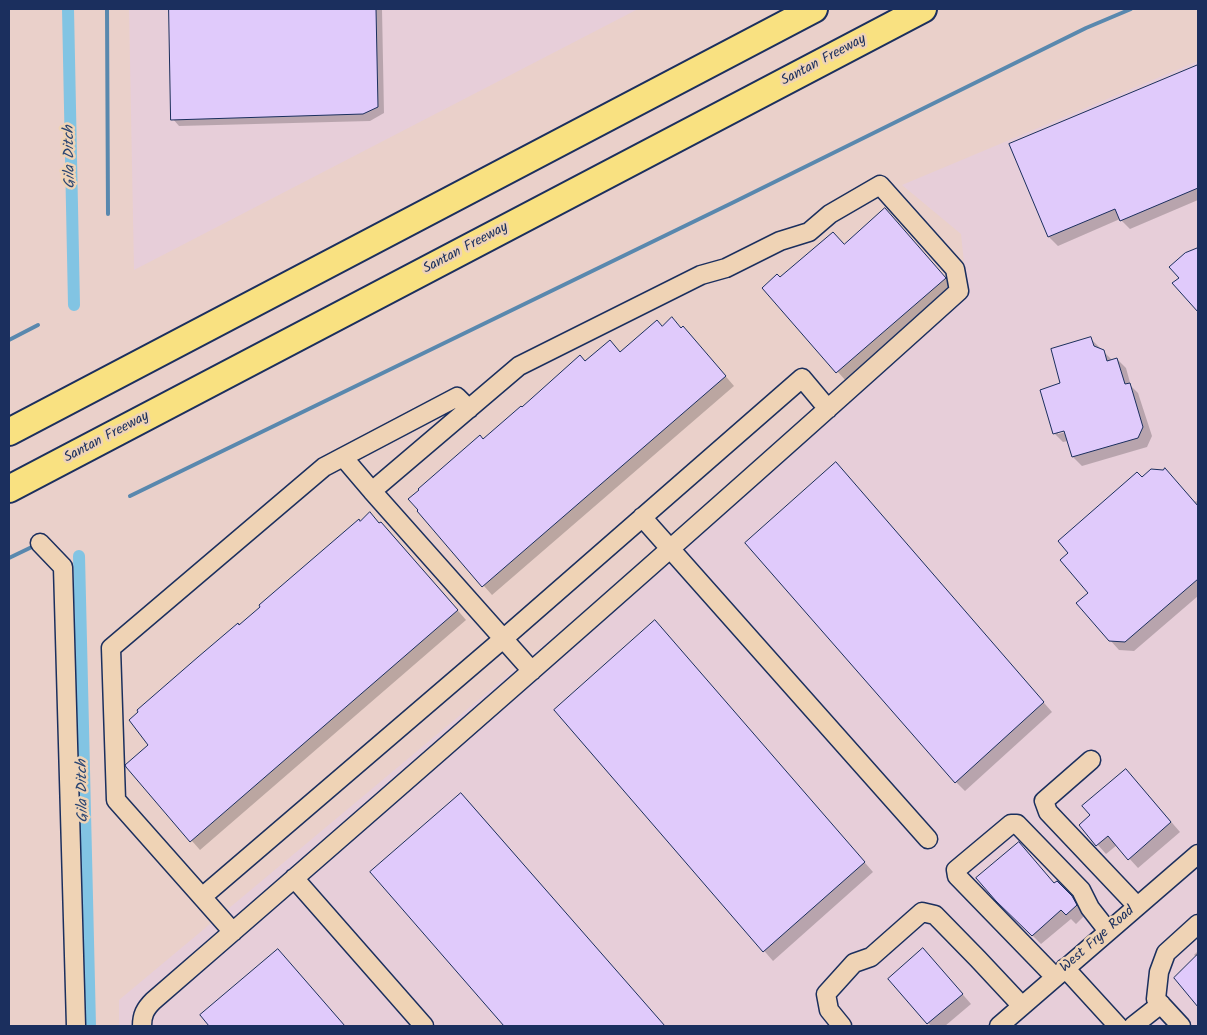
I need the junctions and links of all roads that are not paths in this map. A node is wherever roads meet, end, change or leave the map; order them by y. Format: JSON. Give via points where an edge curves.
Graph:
{"nodes":[{"id":1,"x":814,"y":9,"type":"edge"},
{"id":2,"x":922,"y":9,"type":"edge"},
{"id":3,"x":469,"y":409,"type":"junction"},
{"id":4,"x":828,"y":409,"type":"junction"},
{"id":5,"x":9,"y":432,"type":"edge"},
{"id":6,"x":343,"y":457,"type":"junction"},
{"id":7,"x":9,"y":489,"type":"edge"},
{"id":8,"x":372,"y":491,"type":"junction"},
{"id":9,"x":642,"y":517,"type":"junction"},
{"id":10,"x":40,"y":543,"type":"dead end"},
{"id":11,"x":670,"y":550,"type":"junction"},
{"id":12,"x":503,"y":639,"type":"junction"},
{"id":13,"x":532,"y":671,"type":"junction"},
{"id":14,"x":1091,"y":760,"type":"dead end"},
{"id":15,"x":928,"y":839,"type":"dead end"},
{"id":16,"x":1198,"y":854,"type":"edge"},
{"id":17,"x":294,"y":878,"type":"junction"},
{"id":18,"x":202,"y":897,"type":"junction"},
{"id":19,"x":1137,"y":906,"type":"junction"},
{"id":20,"x":1198,"y":924,"type":"edge"},
{"id":21,"x":1108,"y":931,"type":"junction"},
{"id":22,"x":233,"y":932,"type":"junction"},
{"id":23,"x":1060,"y":972,"type":"junction"},
{"id":24,"x":1161,"y":1004,"type":"junction"},
{"id":25,"x":1022,"y":1006,"type":"junction"},
{"id":26,"x":76,"y":1026,"type":"edge"},
{"id":27,"x":142,"y":1026,"type":"edge"},
{"id":28,"x":424,"y":1026,"type":"edge"},
{"id":29,"x":842,"y":1026,"type":"edge"},
{"id":30,"x":999,"y":1026,"type":"edge"},
{"id":31,"x":1118,"y":1026,"type":"edge"},
{"id":32,"x":1133,"y":1026,"type":"edge"},
{"id":33,"x":1181,"y":1026,"type":"edge"}],
"edges":[{"from":1,"to":5,"type":"highway"},
{"from":2,"to":7,"type":"highway","name":"Santan Freeway"},
{"from":3,"to":4,"type":"street","via":[[519,366],[701,275],[726,268],[780,241],[809,232],[830,214],[880,185],[955,269],[959,291]]},
{"from":3,"to":6,"type":"street","via":[[457,397]]},
{"from":3,"to":8,"type":"street"},
{"from":4,"to":9,"type":"street","via":[[802,378]]},
{"from":4,"to":11,"type":"street"},
{"from":6,"to":8,"type":"street"},
{"from":6,"to":18,"type":"street","via":[[324,467],[111,648],[116,800]]},
{"from":8,"to":12,"type":"street"},
{"from":9,"to":11,"type":"street"},
{"from":9,"to":12,"type":"street"},
{"from":10,"to":26,"type":"street","via":[[63,568]]},
{"from":11,"to":13,"type":"street"},
{"from":11,"to":15,"type":"street"},
{"from":12,"to":13,"type":"street"},
{"from":12,"to":18,"type":"street"},
{"from":13,"to":17,"type":"street"},
{"from":14,"to":19,"type":"street","via":[[1044,801],[1048,812]]},
{"from":16,"to":19,"type":"street","name":"West Frye Road"},
{"from":17,"to":22,"type":"street"},
{"from":17,"to":28,"type":"street"},
{"from":18,"to":22,"type":"street"},
{"from":19,"to":21,"type":"street","name":"West Frye Road"},
{"from":20,"to":24,"type":"street","via":[[1166,952],[1159,972],[1156,999]]},
{"from":21,"to":23,"type":"street","name":"West Frye Road"},
{"from":21,"to":23,"type":"street","via":[[1081,890],[1017,824],[1011,824],[956,870],[957,876]]},
{"from":22,"to":27,"type":"street","via":[[146,1008]]},
{"from":23,"to":25,"type":"street","name":"West Frye Road"},
{"from":23,"to":31,"type":"street"},
{"from":24,"to":32,"type":"street"},
{"from":24,"to":33,"type":"street"},
{"from":25,"to":29,"type":"street","via":[[935,915],[922,912],[871,958],[854,963],[826,994],[829,1010]]},
{"from":25,"to":30,"type":"street","name":"West Frye Road"}]}
